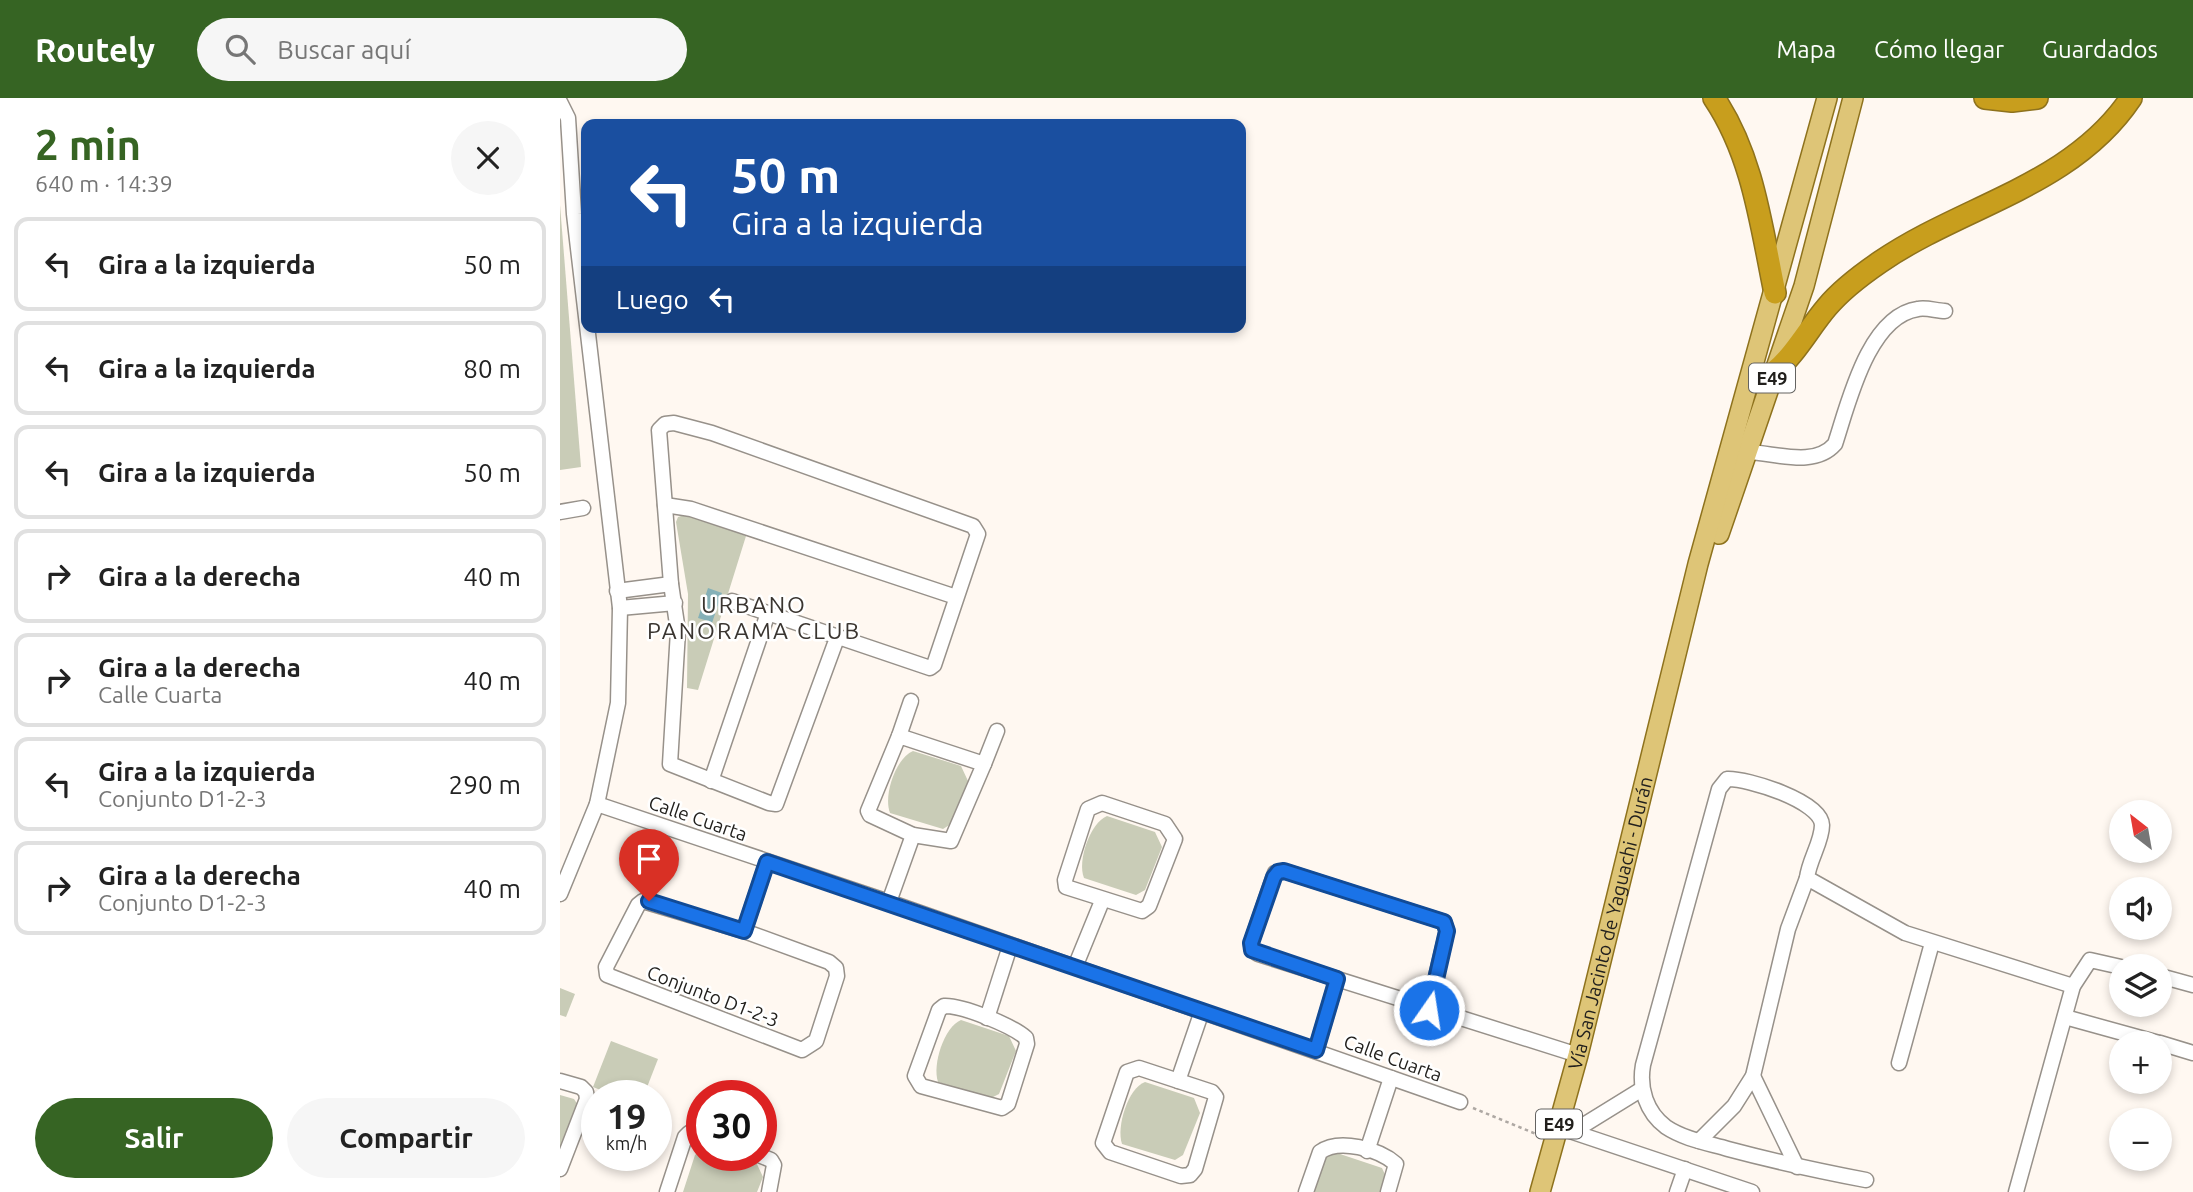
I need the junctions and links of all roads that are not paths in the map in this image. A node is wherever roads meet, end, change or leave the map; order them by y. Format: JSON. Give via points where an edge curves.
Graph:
{"nodes":[{"id":1,"x":1714,"y":98,"type":"edge"},
{"id":2,"x":1827,"y":98,"type":"edge"},
{"id":3,"x":1853,"y":98,"type":"edge"},
{"id":4,"x":1985,"y":98,"type":"edge"},
{"id":5,"x":2037,"y":98,"type":"edge"},
{"id":6,"x":2131,"y":98,"type":"edge"},
{"id":7,"x":560,"y":103,"type":"edge"},
{"id":8,"x":581,"y":279,"type":"edge"},
{"id":9,"x":1775,"y":293,"type":"junction"},
{"id":10,"x":1945,"y":311,"type":"dead end"},
{"id":11,"x":587,"y":333,"type":"edge"},
{"id":12,"x":1774,"y":372,"type":"junction"},
{"id":13,"x":1748,"y":452,"type":"junction"},
{"id":14,"x":665,"y":505,"type":"junction"},
{"id":15,"x":583,"y":508,"type":"dead end"},
{"id":16,"x":560,"y":512,"type":"edge"},
{"id":17,"x":671,"y":584,"type":"junction"},
{"id":18,"x":617,"y":591,"type":"junction"},
{"id":19,"x":956,"y":597,"type":"junction"},
{"id":20,"x":732,"y":601,"type":"dead end"},
{"id":21,"x":675,"y":603,"type":"junction"},
{"id":22,"x":620,"y":607,"type":"junction"},
{"id":23,"x":768,"y":613,"type":"junction"},
{"id":24,"x":836,"y":638,"type":"junction"},
{"id":25,"x":1678,"y":654,"type":"junction"},
{"id":26,"x":911,"y":701,"type":"dead end"},
{"id":27,"x":997,"y":731,"type":"dead end"},
{"id":28,"x":899,"y":736,"type":"junction"},
{"id":29,"x":984,"y":764,"type":"junction"},
{"id":30,"x":711,"y":782,"type":"junction"},
{"id":31,"x":597,"y":804,"type":"junction"},
{"id":32,"x":913,"y":835,"type":"junction"},
{"id":33,"x":767,"y":862,"type":"junction"},
{"id":34,"x":1807,"y":878,"type":"junction"},
{"id":35,"x":560,"y":894,"type":"edge"},
{"id":36,"x":1101,"y":901,"type":"junction"},
{"id":37,"x":889,"y":902,"type":"junction"},
{"id":38,"x":744,"y":931,"type":"junction"},
{"id":39,"x":1932,"y":943,"type":"junction"},
{"id":40,"x":1010,"y":946,"type":"junction"},
{"id":41,"x":2109,"y":964,"type":"edge"},
{"id":42,"x":1075,"y":967,"type":"junction"},
{"id":43,"x":1337,"y":979,"type":"junction"},
{"id":44,"x":2172,"y":979,"type":"edge"},
{"id":45,"x":2193,"y":985,"type":"edge"},
{"id":46,"x":2073,"y":986,"type":"junction"},
{"id":47,"x":1429,"y":1010,"type":"junction"},
{"id":48,"x":1202,"y":1011,"type":"junction"},
{"id":49,"x":2065,"y":1017,"type":"junction"},
{"id":50,"x":987,"y":1018,"type":"junction"},
{"id":51,"x":2116,"y":1031,"type":"edge"},
{"id":52,"x":2172,"y":1047,"type":"edge"},
{"id":53,"x":1316,"y":1050,"type":"junction"},
{"id":54,"x":2193,"y":1053,"type":"edge"},
{"id":55,"x":1578,"y":1055,"type":"junction"},
{"id":56,"x":1899,"y":1063,"type":"dead end"},
{"id":57,"x":1753,"y":1076,"type":"junction"},
{"id":58,"x":1391,"y":1078,"type":"junction"},
{"id":59,"x":560,"y":1080,"type":"edge"},
{"id":60,"x":1178,"y":1081,"type":"junction"},
{"id":61,"x":1642,"y":1089,"type":"junction"},
{"id":62,"x":1460,"y":1102,"type":"road end"},
{"id":63,"x":1562,"y":1133,"type":"junction"},
{"id":64,"x":686,"y":1136,"type":"edge"},
{"id":65,"x":1699,"y":1141,"type":"junction"},
{"id":66,"x":1367,"y":1151,"type":"junction"},
{"id":67,"x":1797,"y":1167,"type":"junction"},
{"id":68,"x":560,"y":1168,"type":"edge"},
{"id":69,"x":1685,"y":1169,"type":"junction"},
{"id":70,"x":773,"y":1171,"type":"edge"},
{"id":71,"x":1866,"y":1180,"type":"dead end"},
{"id":72,"x":667,"y":1192,"type":"edge"},
{"id":73,"x":769,"y":1192,"type":"edge"},
{"id":74,"x":1306,"y":1192,"type":"edge"},
{"id":75,"x":1388,"y":1192,"type":"edge"},
{"id":76,"x":1540,"y":1192,"type":"edge"},
{"id":77,"x":1677,"y":1192,"type":"edge"},
{"id":78,"x":1752,"y":1192,"type":"edge"},
{"id":79,"x":2016,"y":1192,"type":"edge"}],
"edges":[{"from":1,"to":9,"type":"highway","via":[[1734,131],[1750,173]]},
{"from":2,"to":9,"type":"main road","name":"Vía San Jacinto de Yaguachi - Durán","number":"E49"},
{"from":3,"to":12,"type":"main road","name":"Vía San Jacinto de Yaguachi - Durán","number":"E49","via":[[1804,286]]},
{"from":4,"to":5,"type":"highway"},
{"from":6,"to":12,"type":"highway","via":[[2091,143],[2054,171],[1933,232],[1852,283]]},
{"from":7,"to":8,"type":"street","via":[[568,118]]},
{"from":9,"to":25,"type":"main road","name":"Vía San Jacinto de Yaguachi - Durán","number":"E49","via":[[1698,565]]},
{"from":10,"to":13,"type":"street","via":[[1918,309],[1896,320],[1879,337],[1864,358],[1835,444],[1827,453],[1815,458]]},
{"from":11,"to":18,"type":"street"},
{"from":12,"to":13,"type":"main road","name":"Vía San Jacinto de Yaguachi - Durán","number":"E49"},
{"from":13,"to":25,"type":"main road","name":"Vía San Jacinto de Yaguachi - Durán","number":"E49"},
{"from":14,"to":17,"type":"street"},
{"from":14,"to":19,"type":"street","via":[[691,509]]},
{"from":14,"to":19,"type":"street","via":[[659,430],[674,423],[712,433],[973,526],[978,534]]},
{"from":15,"to":16,"type":"street"},
{"from":17,"to":18,"type":"street"},
{"from":17,"to":21,"type":"street"},
{"from":18,"to":22,"type":"street"},
{"from":19,"to":24,"type":"street","via":[[930,668]]},
{"from":20,"to":23,"type":"street"},
{"from":21,"to":22,"type":"street"},
{"from":21,"to":30,"type":"street","via":[[678,631],[669,760],[672,767]]},
{"from":22,"to":31,"type":"street","via":[[618,703]]},
{"from":23,"to":24,"type":"street"},
{"from":23,"to":30,"type":"street"},
{"from":24,"to":30,"type":"street","via":[[779,801],[773,805]]},
{"from":25,"to":55,"type":"main road","name":"Vía San Jacinto de Yaguachi - Durán","number":"E49"},
{"from":26,"to":28,"type":"street"},
{"from":27,"to":29,"type":"street"},
{"from":28,"to":29,"type":"street"},
{"from":28,"to":32,"type":"street","via":[[868,811],[873,820]]},
{"from":29,"to":32,"type":"street","via":[[951,841]]},
{"from":31,"to":33,"type":"street","name":"Calle Cuarta"},
{"from":31,"to":35,"type":"street"},
{"from":32,"to":37,"type":"street"},
{"from":33,"to":37,"type":"street","name":"Calle Cuarta"},
{"from":33,"to":38,"type":"street"},
{"from":34,"to":39,"type":"street","via":[[1905,933]]},
{"from":34,"to":57,"type":"street","via":[[1788,929]]},
{"from":34,"to":61,"type":"street","via":[[1822,826],[1816,813],[1790,796],[1727,779],[1719,789],[1646,1052]]},
{"from":36,"to":36,"type":"street","via":[[1142,911],[1149,906],[1175,839],[1165,824],[1102,803],[1088,809],[1065,880],[1066,887]]},
{"from":36,"to":42,"type":"street"},
{"from":37,"to":40,"type":"street","name":"Calle Cuarta"},
{"from":38,"to":38,"type":"street","name":"Conjunto D1-2-3","via":[[643,901],[606,967],[607,975],[809,1048],[816,1041],[836,968]]},
{"from":39,"to":46,"type":"street"},
{"from":39,"to":56,"type":"street"},
{"from":40,"to":42,"type":"street","name":"Calle Cuarta"},
{"from":40,"to":50,"type":"street"},
{"from":41,"to":46,"type":"street","via":[[2091,960]]},
{"from":42,"to":48,"type":"street","name":"Calle Cuarta"},
{"from":43,"to":47,"type":"street"},
{"from":43,"to":47,"type":"street","via":[[1252,950],[1278,872],[1444,922],[1447,931]]},
{"from":43,"to":53,"type":"street"},
{"from":44,"to":45,"type":"street"},
{"from":46,"to":49,"type":"street"},
{"from":47,"to":55,"type":"street"},
{"from":48,"to":53,"type":"street","name":"Calle Cuarta"},
{"from":48,"to":60,"type":"street"},
{"from":49,"to":51,"type":"street"},
{"from":49,"to":79,"type":"street"},
{"from":50,"to":50,"type":"street","via":[[951,1006],[939,1010],[916,1082],[996,1109],[1008,1104],[1026,1038]]},
{"from":52,"to":54,"type":"street"},
{"from":53,"to":58,"type":"street","name":"Calle Cuarta"},
{"from":55,"to":63,"type":"main road","name":"Vía San Jacinto de Yaguachi - Durán","number":"E49"},
{"from":57,"to":65,"type":"street","via":[[1734,1105]]},
{"from":57,"to":67,"type":"street"},
{"from":58,"to":62,"type":"street","name":"Calle Cuarta"},
{"from":58,"to":66,"type":"street"},
{"from":59,"to":68,"type":"street","via":[[580,1087],[587,1099]]},
{"from":60,"to":60,"type":"street","via":[[1139,1068],[1127,1072],[1103,1143],[1106,1149],[1181,1176],[1190,1175],[1216,1097]]},
{"from":61,"to":63,"type":"street"},
{"from":61,"to":65,"type":"street","via":[[1647,1104],[1665,1126]]},
{"from":63,"to":69,"type":"street"},
{"from":63,"to":76,"type":"main road","name":"Vía San Jacinto de Yaguachi - Durán","number":"E49"},
{"from":64,"to":72,"type":"street"},
{"from":65,"to":67,"type":"street"},
{"from":66,"to":74,"type":"street","via":[[1328,1146],[1320,1152]]},
{"from":66,"to":75,"type":"street","via":[[1396,1164]]},
{"from":67,"to":71,"type":"street"},
{"from":69,"to":77,"type":"street"},
{"from":69,"to":78,"type":"street"},
{"from":70,"to":73,"type":"street"}]}
